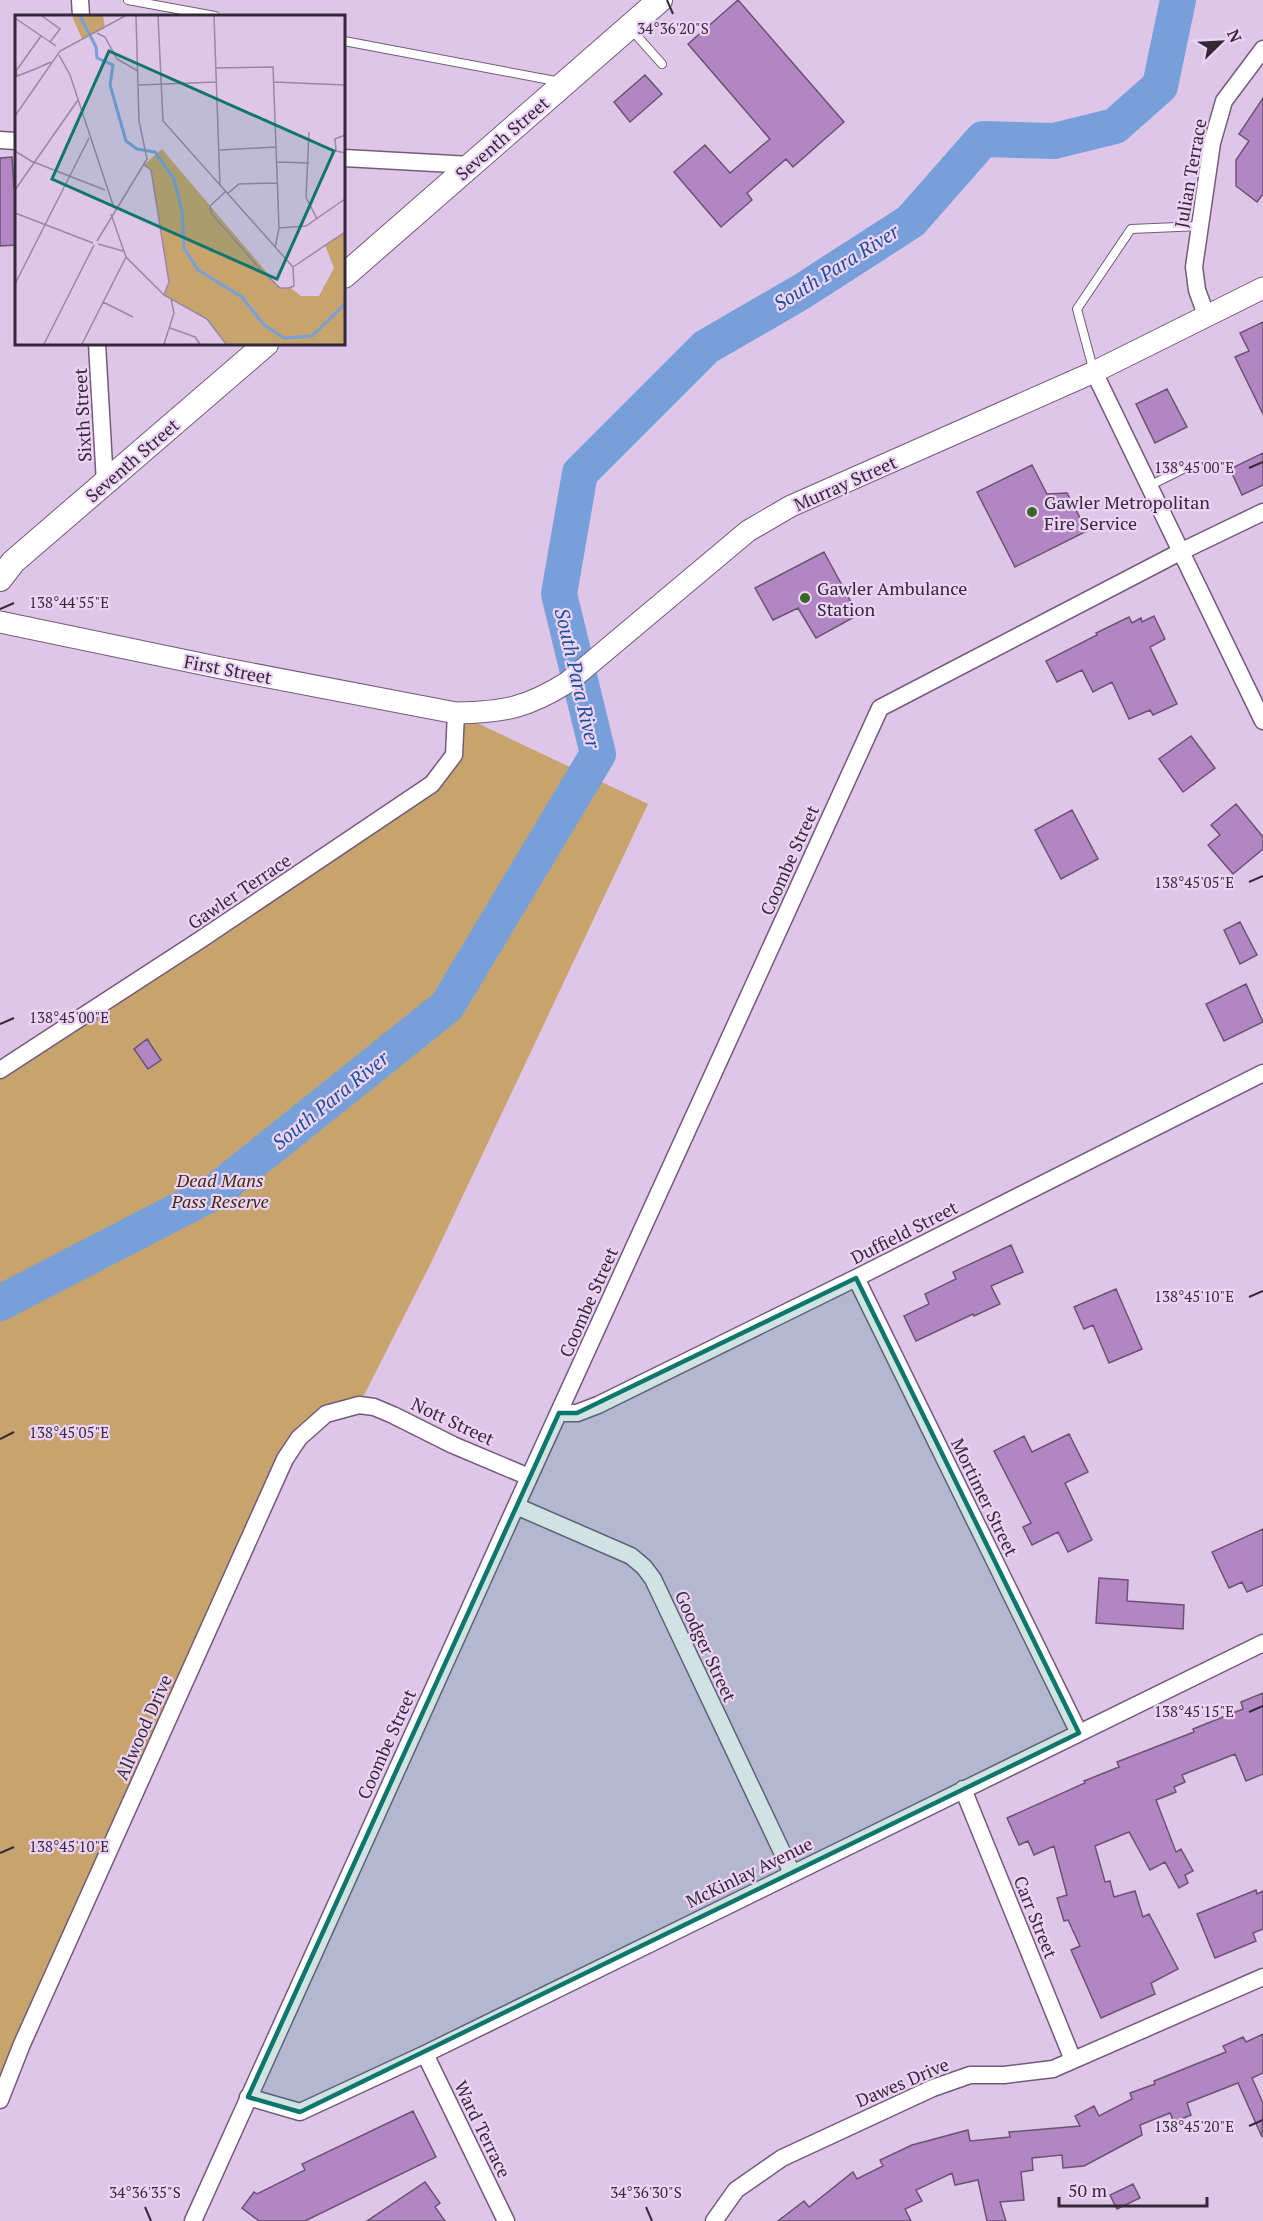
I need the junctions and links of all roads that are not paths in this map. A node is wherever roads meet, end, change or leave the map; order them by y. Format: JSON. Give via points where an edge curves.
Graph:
{"nodes":[{"id":1,"x":80,"y":0,"type":"edge"},
{"id":2,"x":128,"y":0,"type":"edge"},
{"id":3,"x":660,"y":0,"type":"edge"},
{"id":4,"x":81,"y":15,"type":"edge"},
{"id":5,"x":210,"y":15,"type":"edge"},
{"id":6,"x":629,"y":27,"type":"junction"},
{"id":7,"x":345,"y":41,"type":"edge"},
{"id":8,"x":1263,"y":49,"type":"edge"},
{"id":9,"x":662,"y":64,"type":"dead end"},
{"id":10,"x":565,"y":83,"type":"junction"},
{"id":11,"x":0,"y":140,"type":"edge"},
{"id":12,"x":15,"y":141,"type":"edge"},
{"id":13,"x":345,"y":158,"type":"edge"},
{"id":14,"x":471,"y":165,"type":"junction"},
{"id":15,"x":1200,"y":226,"type":"junction"},
{"id":16,"x":345,"y":275,"type":"edge"},
{"id":17,"x":1263,"y":288,"type":"edge"},
{"id":18,"x":1206,"y":315,"type":"junction"},
{"id":19,"x":97,"y":345,"type":"edge"},
{"id":20,"x":265,"y":345,"type":"edge"},
{"id":21,"x":1094,"y":372,"type":"junction"},
{"id":22,"x":1185,"y":468,"type":"dead end"},
{"id":23,"x":105,"y":483,"type":"junction"},
{"id":24,"x":1149,"y":486,"type":"junction"},
{"id":25,"x":1263,"y":512,"type":"edge"},
{"id":26,"x":1180,"y":552,"type":"junction"},
{"id":27,"x":0,"y":579,"type":"edge"},
{"id":28,"x":0,"y":622,"type":"edge"},
{"id":29,"x":456,"y":713,"type":"junction"},
{"id":30,"x":1263,"y":722,"type":"edge"},
{"id":31,"x":0,"y":1070,"type":"edge"},
{"id":32,"x":1263,"y":1073,"type":"edge"},
{"id":33,"x":856,"y":1278,"type":"junction"},
{"id":34,"x":359,"y":1405,"type":"joint"},
{"id":35,"x":559,"y":1413,"type":"junction"},
{"id":36,"x":529,"y":1478,"type":"junction"},
{"id":37,"x":516,"y":1506,"type":"junction"},
{"id":38,"x":1263,"y":1643,"type":"edge"},
{"id":39,"x":1079,"y":1732,"type":"junction"},
{"id":40,"x":963,"y":1789,"type":"junction"},
{"id":41,"x":792,"y":1873,"type":"junction"},
{"id":42,"x":1263,"y":1977,"type":"edge"},
{"id":43,"x":425,"y":2054,"type":"junction"},
{"id":44,"x":1073,"y":2060,"type":"junction"},
{"id":45,"x":248,"y":2097,"type":"junction"},
{"id":46,"x":0,"y":2100,"type":"edge"},
{"id":47,"x":194,"y":2221,"type":"edge"},
{"id":48,"x":506,"y":2221,"type":"edge"},
{"id":49,"x":714,"y":2221,"type":"edge"}],
"edges":[{"from":1,"to":4,"type":"street"},
{"from":2,"to":5,"type":"lane"},
{"from":3,"to":6,"type":"main road","name":"Seventh Street"},
{"from":6,"to":9,"type":"lane"},
{"from":6,"to":10,"type":"main road","name":"Seventh Street"},
{"from":7,"to":10,"type":"lane"},
{"from":8,"to":15,"type":"street","name":"Julian Terrace","via":[[1224,101],[1212,144]]},
{"from":10,"to":14,"type":"main road","name":"Seventh Street"},
{"from":11,"to":12,"type":"street"},
{"from":13,"to":14,"type":"street"},
{"from":14,"to":16,"type":"main road","name":"Seventh Street"},
{"from":15,"to":18,"type":"street","name":"Julian Terrace","via":[[1194,267]]},
{"from":15,"to":21,"type":"lane","via":[[1131,229],[1077,309]]},
{"from":17,"to":18,"type":"street","name":"Murray Street"},
{"from":18,"to":21,"type":"street","name":"Murray Street"},
{"from":19,"to":23,"type":"street","name":"Sixth Street"},
{"from":20,"to":23,"type":"main road","name":"Seventh Street"},
{"from":21,"to":24,"type":"street"},
{"from":21,"to":29,"type":"street","name":"Murray Street","via":[[791,506],[748,531],[568,682],[542,698],[513,709]]},
{"from":22,"to":24,"type":"lane"},
{"from":23,"to":27,"type":"main road","name":"Seventh Street","via":[[13,562]]},
{"from":24,"to":26,"type":"street"},
{"from":25,"to":26,"type":"street","name":"Coombe Street"},
{"from":26,"to":30,"type":"street"},
{"from":26,"to":35,"type":"street","name":"Coombe Street","via":[[880,708]]},
{"from":28,"to":29,"type":"street","name":"First Street"},
{"from":29,"to":31,"type":"street","name":"Gawler Terrace","via":[[454,755],[432,784]]},
{"from":32,"to":33,"type":"street","name":"Duffield Street"},
{"from":33,"to":35,"type":"street","name":"Duffield Street","via":[[598,1406],[578,1413]]},
{"from":33,"to":39,"type":"street","name":"Mortimer Street"},
{"from":34,"to":36,"type":"street","name":"Nott Street","via":[[393,1414]]},
{"from":34,"to":46,"type":"street","name":"Allwood Drive","via":[[326,1414],[299,1438],[285,1459]]},
{"from":35,"to":36,"type":"street","name":"Coombe Street"},
{"from":36,"to":37,"type":"street","name":"Coombe Street"},
{"from":37,"to":41,"type":"street","name":"Goodger Street","via":[[631,1556],[644,1567]]},
{"from":37,"to":45,"type":"street","name":"Coombe Street"},
{"from":38,"to":39,"type":"street","name":"McKinlay Avenue"},
{"from":39,"to":40,"type":"street","name":"McKinlay Avenue"},
{"from":40,"to":41,"type":"street","name":"McKinlay Avenue"},
{"from":40,"to":44,"type":"street","name":"Carr Street"},
{"from":41,"to":43,"type":"street","name":"McKinlay Avenue"},
{"from":42,"to":44,"type":"street","name":"Dawes Drive"},
{"from":43,"to":45,"type":"street","name":"McKinlay Avenue","via":[[300,2112]]},
{"from":43,"to":48,"type":"street","name":"Ward Terrace"},
{"from":44,"to":49,"type":"street","name":"Dawes Drive","via":[[1033,2072],[970,2075],[933,2088],[782,2158],[736,2190]]},
{"from":45,"to":47,"type":"street","name":"Coombe Street"}]}
